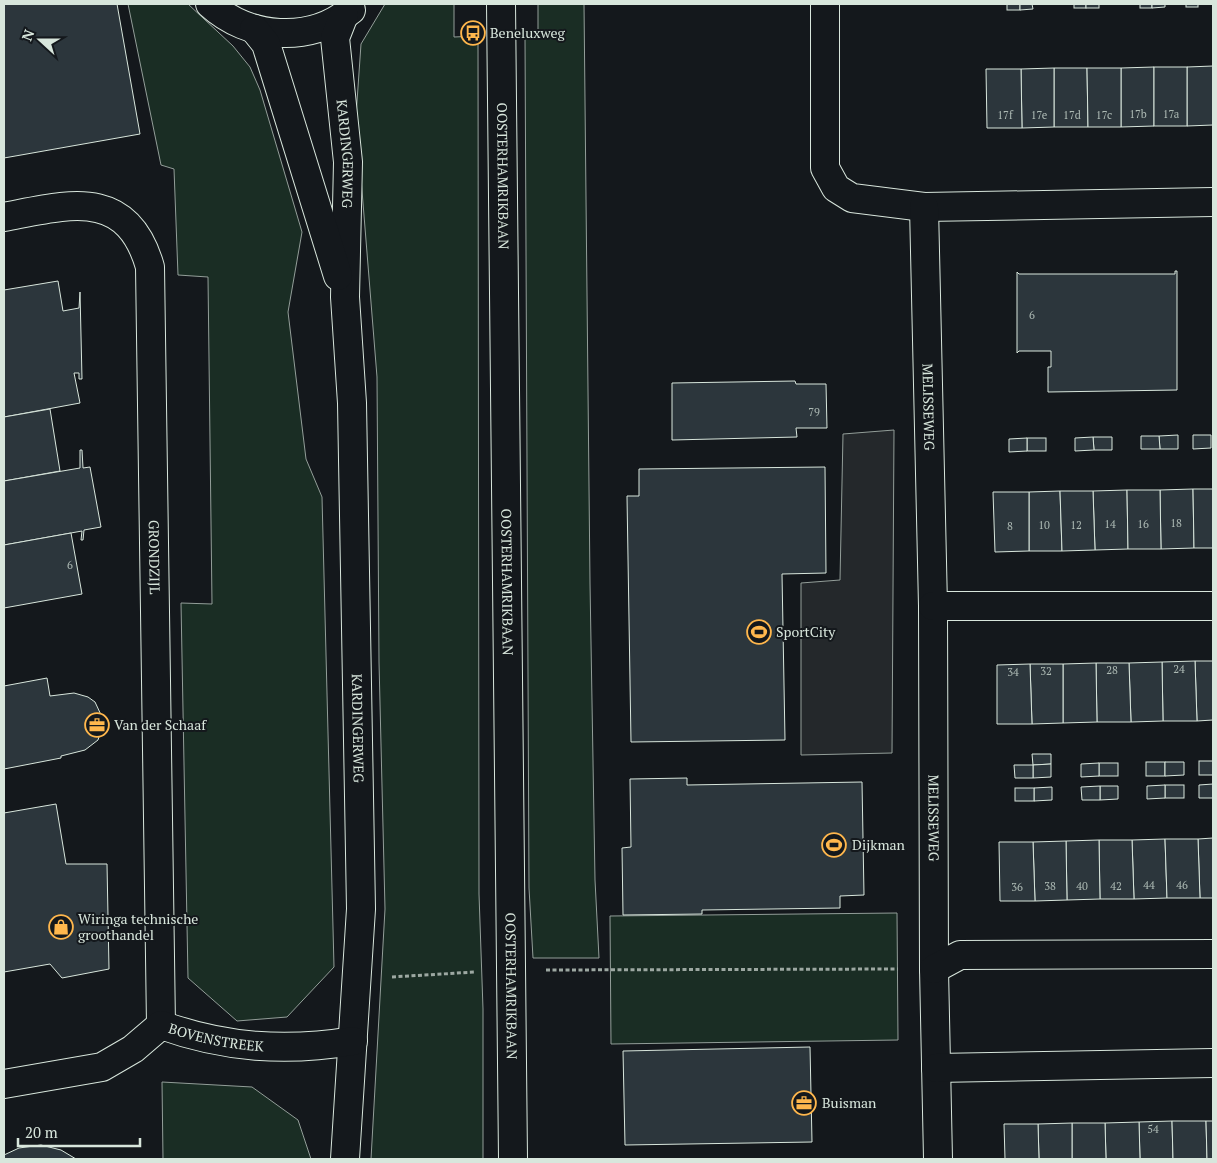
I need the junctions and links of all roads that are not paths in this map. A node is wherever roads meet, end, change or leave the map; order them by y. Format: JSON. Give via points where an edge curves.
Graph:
{"nodes":[{"id":1,"x":210,"y":4,"type":"edge"},
{"id":2,"x":501,"y":4,"type":"edge"},
{"id":3,"x":825,"y":4,"type":"edge"},
{"id":4,"x":351,"y":9,"type":"edge"},
{"id":5,"x":254,"y":29,"type":"junction"},
{"id":6,"x":1213,"y":202,"type":"edge"},
{"id":7,"x":924,"y":207,"type":"junction"},
{"id":8,"x":4,"y":217,"type":"edge"},
{"id":9,"x":345,"y":296,"type":"junction"},
{"id":10,"x":933,"y":606,"type":"junction"},
{"id":11,"x":1213,"y":606,"type":"edge"},
{"id":12,"x":1213,"y":954,"type":"edge"},
{"id":13,"x":934,"y":969,"type":"junction"},
{"id":14,"x":161,"y":1025,"type":"junction"},
{"id":15,"x":352,"y":1041,"type":"junction"},
{"id":16,"x":1213,"y":1064,"type":"edge"},
{"id":17,"x":936,"y":1068,"type":"junction"},
{"id":18,"x":4,"y":1084,"type":"edge"},
{"id":19,"x":345,"y":1159,"type":"edge"},
{"id":20,"x":513,"y":1159,"type":"edge"},
{"id":21,"x":938,"y":1159,"type":"edge"}],
"edges":[{"from":1,"to":5,"type":"street","via":[[235,22]]},
{"from":2,"to":20,"type":"street","name":"OOSTERHAMRIKBAAN"},
{"from":3,"to":7,"type":"street","via":[[825,168],[836,188],[852,198]]},
{"from":4,"to":5,"type":"street","via":[[328,24],[300,32]]},
{"from":4,"to":9,"type":"street","name":"KARDINGERWEG","via":[[335,38],[348,162]]},
{"from":5,"to":9,"type":"street","name":"KARDINGERWEG","via":[[266,44]]},
{"from":6,"to":7,"type":"street"},
{"from":7,"to":10,"type":"street","name":"MELISSEWEG"},
{"from":8,"to":14,"type":"street","name":"GRONDZIJL","via":[[65,206],[98,208],[113,214],[138,236],[150,267]]},
{"from":9,"to":15,"type":"street","name":"KARDINGERWEG","via":[[351,376],[361,909]]},
{"from":10,"to":11,"type":"street"},
{"from":10,"to":13,"type":"street","name":"MELISSEWEG"},
{"from":12,"to":13,"type":"street","via":[[960,955]]},
{"from":13,"to":17,"type":"street","name":"MELISSEWEG"},
{"from":14,"to":15,"type":"street","name":"BOVENSTREEK","via":[[219,1042],[255,1047],[320,1047]]},
{"from":14,"to":18,"type":"street","name":"BOVENSTREEK","via":[[133,1049],[102,1067]]},
{"from":15,"to":19,"type":"street","name":"KARDINGERWEG"},
{"from":16,"to":17,"type":"street"},
{"from":17,"to":21,"type":"street","name":"MELISSEWEG"}]}
